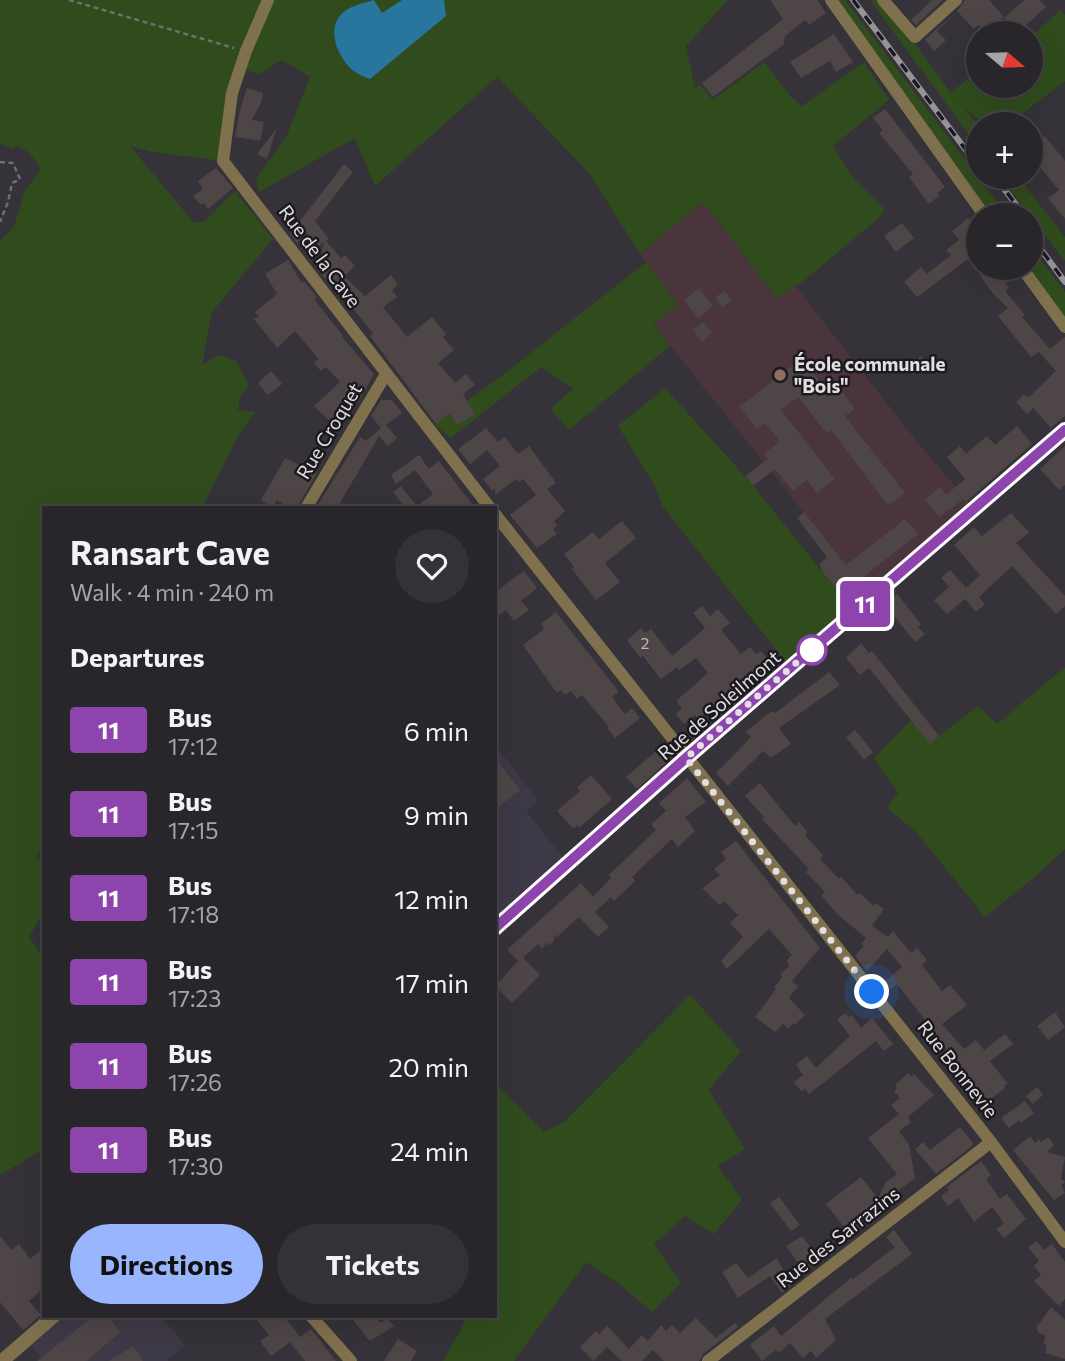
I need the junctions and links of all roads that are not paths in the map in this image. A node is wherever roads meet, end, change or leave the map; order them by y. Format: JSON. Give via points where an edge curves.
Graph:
{"nodes":[{"id":1,"x":268,"y":0,"type":"edge"},
{"id":2,"x":831,"y":0,"type":"edge"},
{"id":3,"x":883,"y":0,"type":"edge"},
{"id":4,"x":956,"y":0,"type":"edge"},
{"id":5,"x":975,"y":203,"type":"edge"},
{"id":6,"x":1031,"y":280,"type":"edge"},
{"id":7,"x":1065,"y":327,"type":"edge"},
{"id":8,"x":386,"y":374,"type":"junction"},
{"id":9,"x":1065,"y":430,"type":"edge"},
{"id":10,"x":307,"y":506,"type":"edge"},
{"id":11,"x":488,"y":506,"type":"edge"},
{"id":12,"x":497,"y":517,"type":"edge"},
{"id":13,"x":686,"y":758,"type":"junction"},
{"id":14,"x":497,"y":926,"type":"edge"},
{"id":15,"x":991,"y":1142,"type":"junction"},
{"id":16,"x":1065,"y":1242,"type":"edge"},
{"id":17,"x":52,"y":1318,"type":"edge"},
{"id":18,"x":313,"y":1318,"type":"edge"},
{"id":19,"x":2,"y":1361,"type":"edge"},
{"id":20,"x":351,"y":1361,"type":"edge"},
{"id":21,"x":708,"y":1361,"type":"edge"}],
"edges":[{"from":1,"to":8,"type":"street","name":"Rue de la Cave","via":[[232,93],[223,161]]},
{"from":2,"to":5,"type":"street"},
{"from":3,"to":4,"type":"street","via":[[915,37]]},
{"from":6,"to":7,"type":"street"},
{"from":8,"to":10,"type":"street","name":"Rue Croquet"},
{"from":8,"to":11,"type":"street","name":"Rue de la Cave"},
{"from":9,"to":13,"type":"street","name":"Rue de Soleilmont"},
{"from":12,"to":13,"type":"street"},
{"from":13,"to":14,"type":"street","name":"Rue de Soleilmont"},
{"from":13,"to":15,"type":"street","name":"Rue Bonnevie"},
{"from":15,"to":16,"type":"street","name":"Rue Bonnevie"},
{"from":15,"to":21,"type":"street","name":"Rue des Sarrazins"},
{"from":17,"to":19,"type":"street"},
{"from":18,"to":20,"type":"street"}]}
